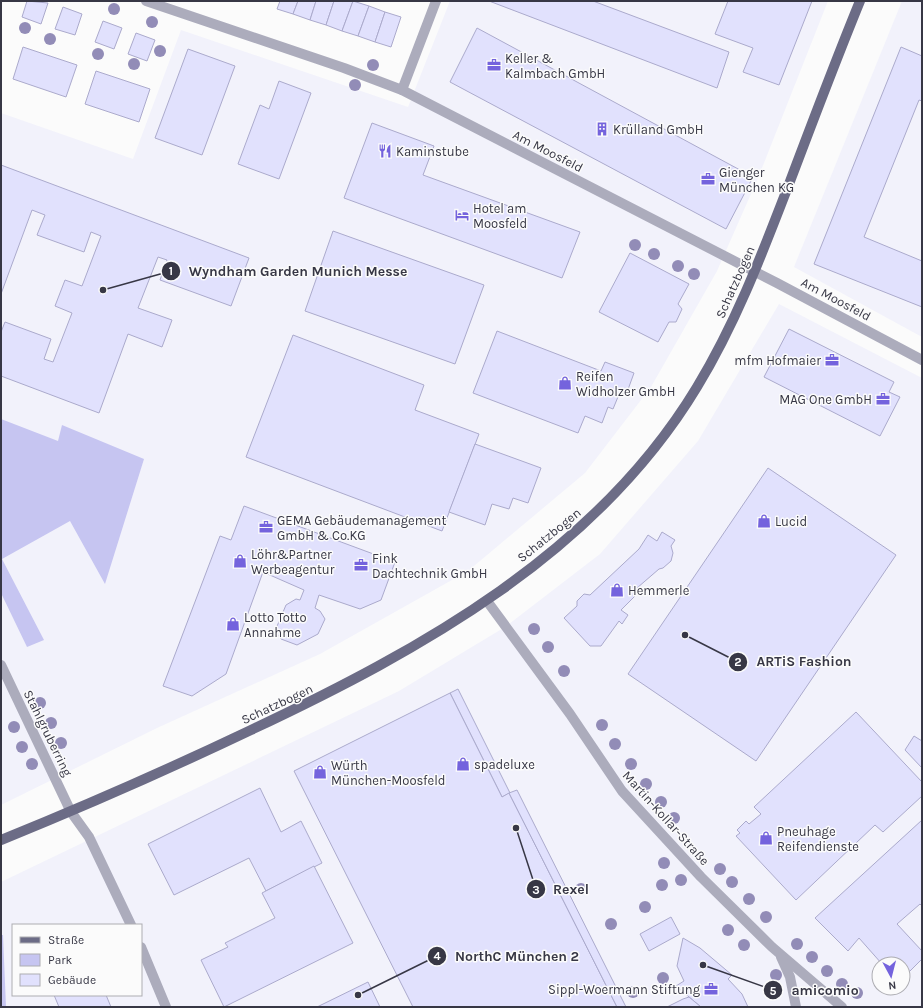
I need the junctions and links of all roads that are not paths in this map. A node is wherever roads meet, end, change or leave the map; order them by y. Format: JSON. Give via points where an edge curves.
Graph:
{"nodes":[{"id":1,"x":146,"y":1,"type":"edge"},
{"id":2,"x":436,"y":1,"type":"edge"},
{"id":3,"x":860,"y":1,"type":"edge"},
{"id":4,"x":402,"y":90,"type":"junction"},
{"id":5,"x":756,"y":272,"type":"junction"},
{"id":6,"x":922,"y":360,"type":"edge"},
{"id":7,"x":487,"y":600,"type":"junction"},
{"id":8,"x":1,"y":665,"type":"edge"},
{"id":9,"x":71,"y":812,"type":"junction"},
{"id":10,"x":1,"y":840,"type":"edge"},
{"id":11,"x":131,"y":924,"type":"edge"},
{"id":12,"x":142,"y":949,"type":"edge"},
{"id":13,"x":781,"y":955,"type":"junction"},
{"id":14,"x":166,"y":1007,"type":"edge"},
{"id":15,"x":796,"y":1007,"type":"edge"},
{"id":16,"x":842,"y":1007,"type":"edge"}],
"edges":[{"from":1,"to":4,"type":"street","name":"Am Moosfeld"},
{"from":2,"to":4,"type":"street"},
{"from":3,"to":5,"type":"main road","name":"Schatzbogen"},
{"from":4,"to":5,"type":"street","name":"Am Moosfeld"},
{"from":5,"to":6,"type":"street","name":"Am Moosfeld"},
{"from":5,"to":7,"type":"main road","name":"Schatzbogen","via":[[696,388],[637,470],[576,532]]},
{"from":7,"to":9,"type":"main road","name":"Schatzbogen","via":[[402,654],[327,694]]},
{"from":7,"to":13,"type":"street","name":"Martin-Kollar-Straße","via":[[622,791],[701,877]]},
{"from":8,"to":9,"type":"street","name":"Stahlgruberring"},
{"from":9,"to":10,"type":"main road","name":"Schatzbogen"},
{"from":9,"to":11,"type":"street","name":"Stahlgruberring","via":[[89,837]]},
{"from":12,"to":14,"type":"street"},
{"from":13,"to":15,"type":"street","via":[[790,977]]},
{"from":13,"to":16,"type":"street","name":"Martin-Kollar-Straße"}]}
